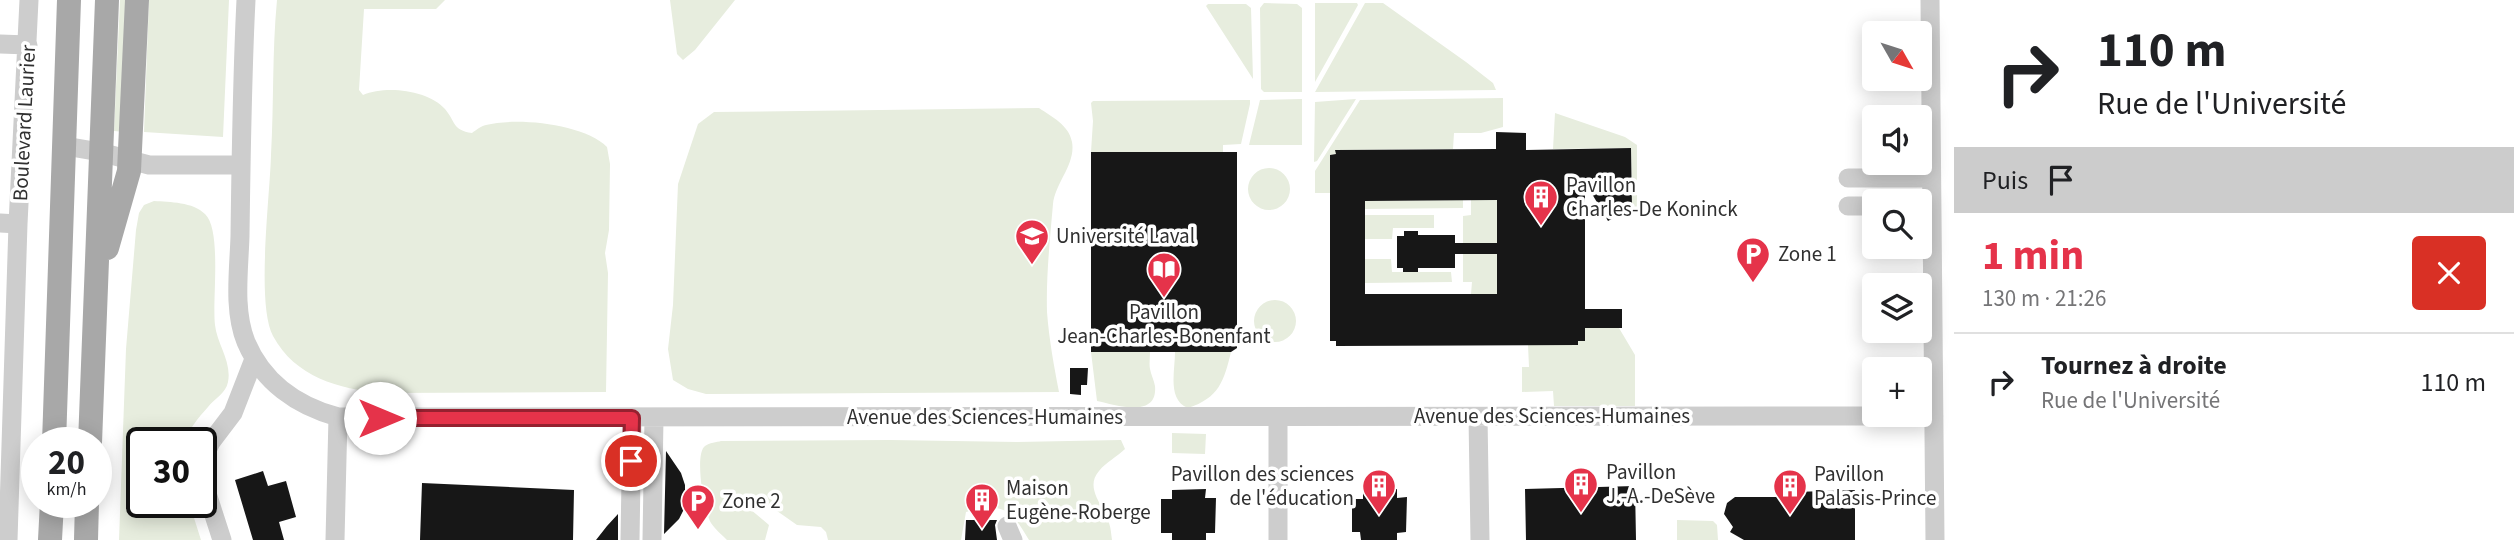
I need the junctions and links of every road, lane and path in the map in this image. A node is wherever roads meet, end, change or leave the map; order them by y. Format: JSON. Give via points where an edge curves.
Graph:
{"nodes":[{"id":1,"x":29,"y":0,"type":"edge"},
{"id":2,"x":69,"y":0,"type":"edge"},
{"id":3,"x":107,"y":0,"type":"edge"},
{"id":4,"x":137,"y":0,"type":"edge"},
{"id":5,"x":246,"y":0,"type":"edge"},
{"id":6,"x":1930,"y":0,"type":"edge"},
{"id":7,"x":0,"y":44,"type":"edge"},
{"id":8,"x":28,"y":45,"type":"junction"},
{"id":9,"x":65,"y":146,"type":"junction"},
{"id":10,"x":100,"y":152,"type":"junction"},
{"id":11,"x":130,"y":162,"type":"junction"},
{"id":12,"x":241,"y":165,"type":"junction"},
{"id":13,"x":1848,"y":178,"type":"dead end"},
{"id":14,"x":1931,"y":178,"type":"junction"},
{"id":15,"x":1929,"y":189,"type":"edge"},
{"id":16,"x":1848,"y":206,"type":"dead end"},
{"id":17,"x":1862,"y":206,"type":"edge"},
{"id":18,"x":9,"y":224,"type":"edge"},
{"id":19,"x":1928,"y":259,"type":"edge"},
{"id":20,"x":95,"y":294,"type":"junction"},
{"id":21,"x":254,"y":359,"type":"junction"},
{"id":22,"x":7,"y":385,"type":"edge"},
{"id":23,"x":1934,"y":416,"type":"junction"},
{"id":24,"x":338,"y":417,"type":"junction"},
{"id":25,"x":1278,"y":417,"type":"junction"},
{"id":26,"x":1478,"y":417,"type":"junction"},
{"id":27,"x":632,"y":418,"type":"junction"},
{"id":28,"x":654,"y":418,"type":"junction"},
{"id":29,"x":55,"y":427,"type":"edge"},
{"id":30,"x":91,"y":427,"type":"edge"},
{"id":31,"x":51,"y":518,"type":"edge"},
{"id":32,"x":87,"y":518,"type":"edge"},
{"id":33,"x":8,"y":540,"type":"edge"},
{"id":34,"x":50,"y":540,"type":"edge"},
{"id":35,"x":86,"y":540,"type":"edge"},
{"id":36,"x":222,"y":540,"type":"edge"},
{"id":37,"x":335,"y":540,"type":"edge"},
{"id":38,"x":629,"y":540,"type":"edge"},
{"id":39,"x":652,"y":540,"type":"edge"},
{"id":40,"x":1278,"y":540,"type":"edge"},
{"id":41,"x":1480,"y":540,"type":"edge"},
{"id":42,"x":1935,"y":540,"type":"edge"}],
"edges":[{"from":1,"to":8,"type":"street","name":"Boulevard Laurier"},
{"from":2,"to":9,"type":"main road","name":"Boulevard Laurier"},
{"from":3,"to":10,"type":"main road"},
{"from":4,"to":11,"type":"main road"},
{"from":5,"to":12,"type":"street","name":"Avenue des Sciences-Humaines"},
{"from":6,"to":14,"type":"street"},
{"from":7,"to":8,"type":"street"},
{"from":8,"to":18,"type":"street","name":"Boulevard Laurier"},
{"from":9,"to":10,"type":"street"},
{"from":9,"to":29,"type":"main road","name":"Boulevard Laurier"},
{"from":10,"to":11,"type":"street"},
{"from":10,"to":20,"type":"main road"},
{"from":11,"to":12,"type":"street"},
{"from":11,"to":20,"type":"main road"},
{"from":12,"to":21,"type":"street","name":"Avenue des Sciences-Humaines","via":[[240,326]]},
{"from":13,"to":14,"type":"street"},
{"from":14,"to":15,"type":"street"},
{"from":16,"to":17,"type":"street"},
{"from":18,"to":22,"type":"street","name":"Boulevard Laurier"},
{"from":19,"to":23,"type":"street"},
{"from":20,"to":30,"type":"main road"},
{"from":21,"to":24,"type":"street","name":"Avenue des Sciences-Humaines","via":[[300,403]]},
{"from":21,"to":36,"type":"street","via":[[233,413],[202,461],[202,478]]},
{"from":22,"to":33,"type":"street","name":"Boulevard Laurier"},
{"from":23,"to":26,"type":"street","name":"Avenue des Sciences-Humaines"},
{"from":23,"to":42,"type":"street"},
{"from":24,"to":27,"type":"street","name":"Avenue des Sciences-Humaines"},
{"from":24,"to":37,"type":"street"},
{"from":25,"to":26,"type":"street","name":"Avenue des Sciences-Humaines"},
{"from":25,"to":28,"type":"street","name":"Avenue des Sciences-Humaines"},
{"from":25,"to":40,"type":"street"},
{"from":26,"to":41,"type":"street"},
{"from":27,"to":28,"type":"street","name":"Avenue des Sciences-Humaines"},
{"from":27,"to":38,"type":"street"},
{"from":28,"to":39,"type":"street"},
{"from":31,"to":34,"type":"main road"},
{"from":32,"to":35,"type":"main road"}]}
